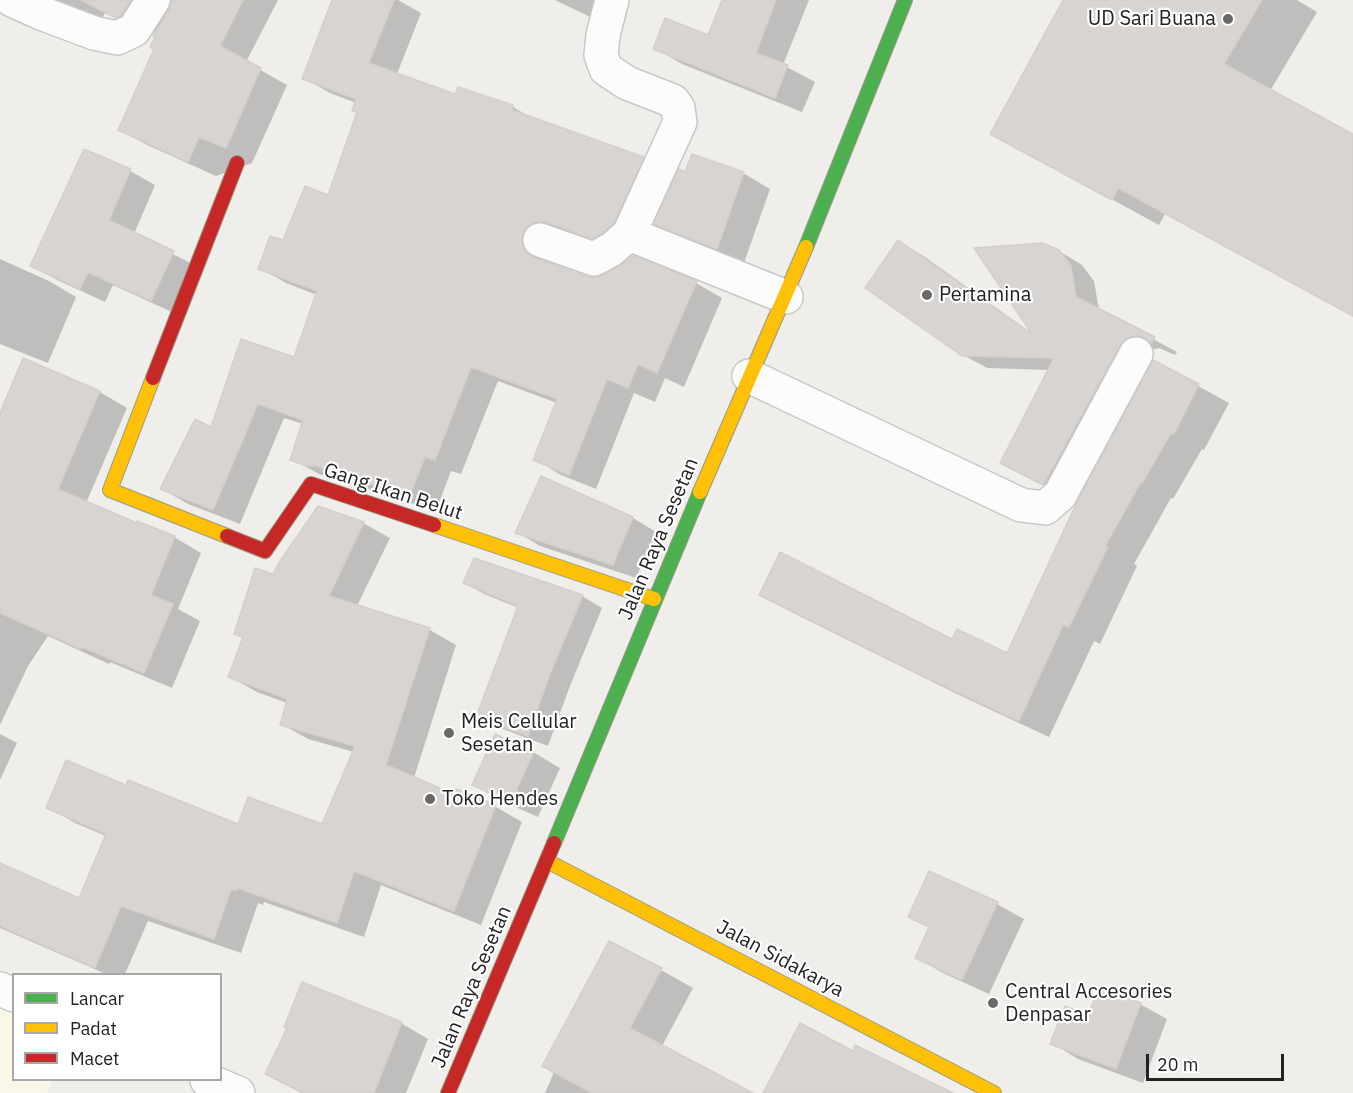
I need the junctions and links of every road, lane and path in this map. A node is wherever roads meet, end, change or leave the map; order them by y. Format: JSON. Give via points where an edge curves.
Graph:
{"nodes":[{"id":1,"x":12,"y":0,"type":"edge"},
{"id":2,"x":153,"y":0,"type":"edge"},
{"id":3,"x":612,"y":0,"type":"edge"},
{"id":4,"x":905,"y":0,"type":"edge"},
{"id":5,"x":237,"y":163,"type":"dead end"},
{"id":6,"x":629,"y":234,"type":"junction"},
{"id":7,"x":540,"y":240,"type":"dead end"},
{"id":8,"x":786,"y":297,"type":"junction"},
{"id":9,"x":1136,"y":354,"type":"dead end"},
{"id":10,"x":749,"y":376,"type":"junction"},
{"id":11,"x":654,"y":599,"type":"junction"},
{"id":12,"x":547,"y":861,"type":"junction"},
{"id":13,"x":209,"y":1081,"type":"edge"},
{"id":14,"x":238,"y":1093,"type":"edge"},
{"id":15,"x":447,"y":1093,"type":"edge"},
{"id":16,"x":994,"y":1093,"type":"edge"}],
"edges":[{"from":1,"to":2,"type":"street","via":[[41,14],[117,38],[134,30]]},
{"from":3,"to":6,"type":"street","via":[[601,55],[606,69],[627,83],[673,101],[680,122]]},
{"from":4,"to":8,"type":"street","name":"Jalan Raya Sesetan"},
{"from":5,"to":11,"type":"street","name":"Gang Ikan Belut","via":[[110,490],[265,551],[311,484]]},
{"from":6,"to":7,"type":"street","via":[[594,259]]},
{"from":6,"to":8,"type":"street"},
{"from":8,"to":10,"type":"street","name":"Jalan Raya Sesetan"},
{"from":9,"to":10,"type":"street","via":[[1060,495],[1045,508],[1021,505]]},
{"from":10,"to":11,"type":"street","name":"Jalan Raya Sesetan"},
{"from":11,"to":12,"type":"street","name":"Jalan Raya Sesetan"},
{"from":12,"to":15,"type":"street","name":"Jalan Raya Sesetan"},
{"from":12,"to":16,"type":"street","name":"Jalan Sidakarya"},
{"from":13,"to":14,"type":"street"}]}
